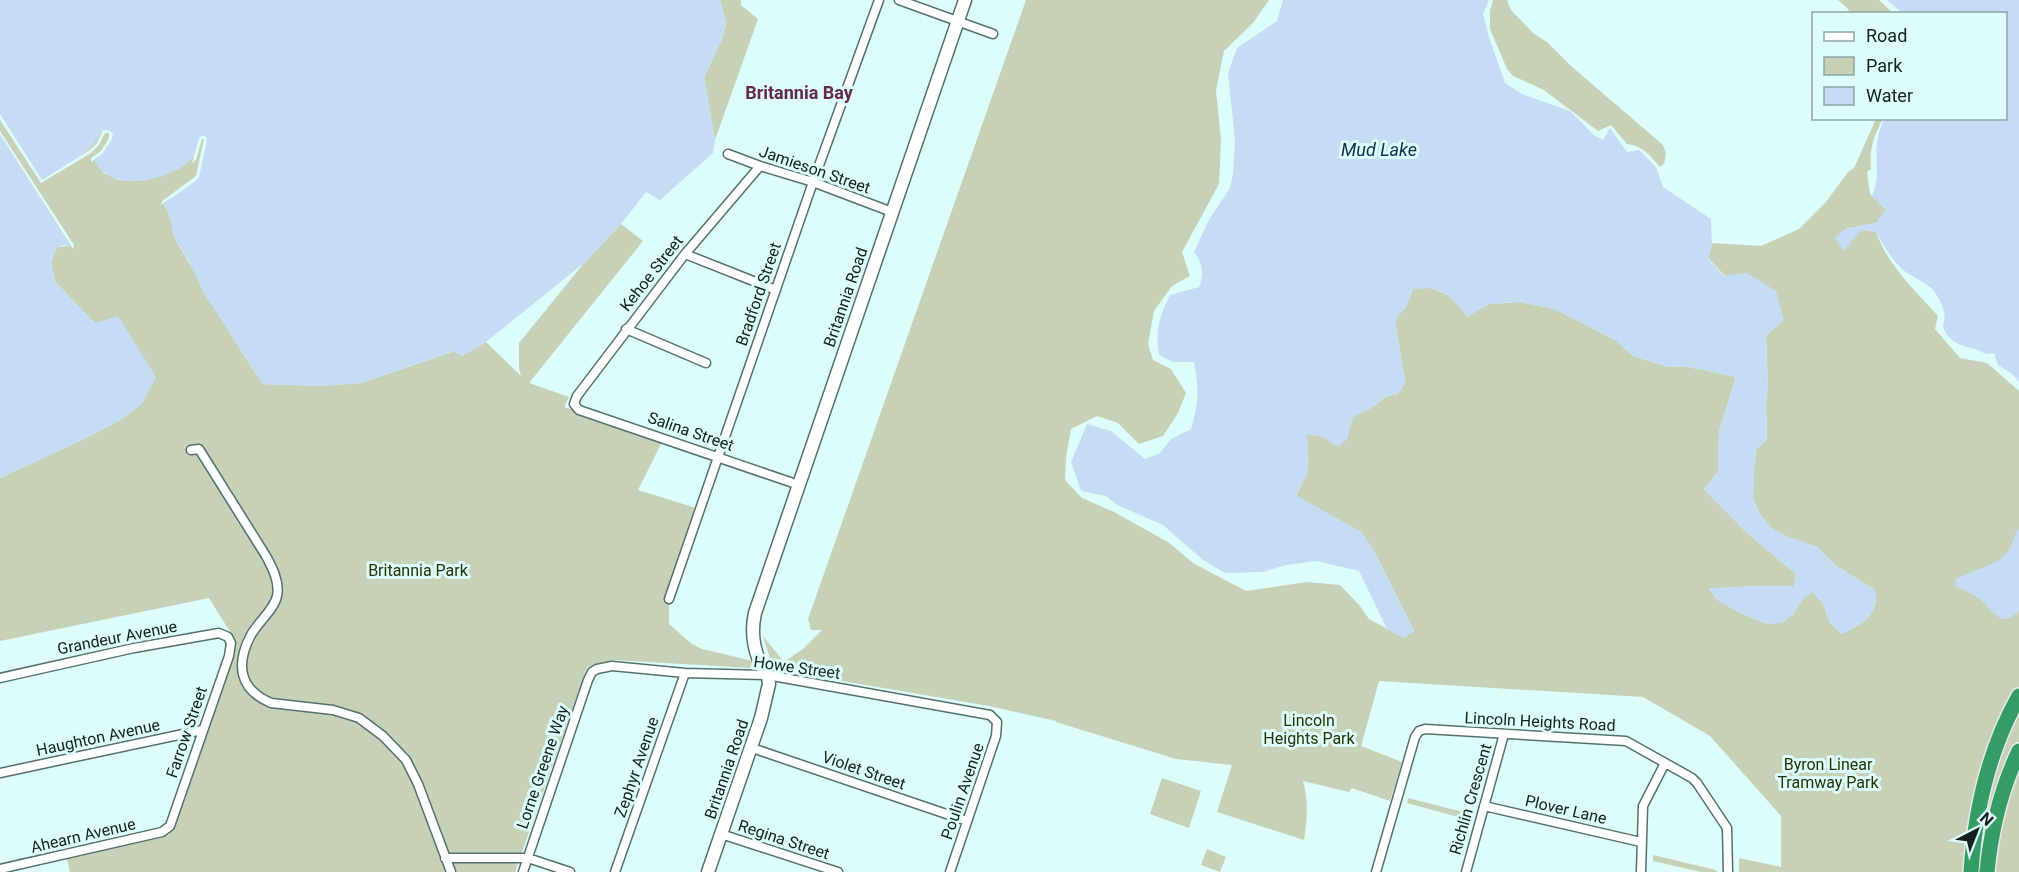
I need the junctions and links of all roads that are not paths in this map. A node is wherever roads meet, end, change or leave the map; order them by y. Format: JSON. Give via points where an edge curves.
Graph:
{"nodes":[{"id":1,"x":879,"y":0,"type":"edge"},
{"id":2,"x":899,"y":0,"type":"edge"},
{"id":3,"x":965,"y":0,"type":"edge"},
{"id":4,"x":958,"y":21,"type":"junction"},
{"id":5,"x":993,"y":34,"type":"dead end"},
{"id":6,"x":728,"y":154,"type":"dead end"},
{"id":7,"x":760,"y":166,"type":"junction"},
{"id":8,"x":813,"y":182,"type":"junction"},
{"id":9,"x":892,"y":213,"type":"junction"},
{"id":10,"x":685,"y":254,"type":"junction"},
{"id":11,"x":776,"y":290,"type":"junction"},
{"id":12,"x":626,"y":329,"type":"junction"},
{"id":13,"x":706,"y":363,"type":"dead end"},
{"id":14,"x":574,"y":404,"type":"joint"},
{"id":15,"x":191,"y":450,"type":"dead end"},
{"id":16,"x":717,"y":456,"type":"junction"},
{"id":17,"x":799,"y":485,"type":"junction"},
{"id":18,"x":669,"y":599,"type":"dead end"},
{"id":19,"x":230,"y":648,"type":"joint"},
{"id":20,"x":592,"y":672,"type":"joint"},
{"id":21,"x":684,"y":673,"type":"junction"},
{"id":22,"x":767,"y":675,"type":"junction"},
{"id":23,"x":0,"y":678,"type":"edge"},
{"id":24,"x":2019,"y":696,"type":"edge"},
{"id":25,"x":996,"y":720,"type":"joint"},
{"id":26,"x":202,"y":730,"type":"junction"},
{"id":27,"x":1504,"y":734,"type":"junction"},
{"id":28,"x":752,"y":748,"type":"junction"},
{"id":29,"x":2019,"y":751,"type":"edge"},
{"id":30,"x":1665,"y":763,"type":"junction"},
{"id":31,"x":0,"y":774,"type":"edge"},
{"id":32,"x":1484,"y":806,"type":"junction"},
{"id":33,"x":967,"y":821,"type":"junction"},
{"id":34,"x":170,"y":826,"type":"joint"},
{"id":35,"x":721,"y":834,"type":"junction"},
{"id":36,"x":1641,"y":842,"type":"junction"},
{"id":37,"x":445,"y":858,"type":"junction"},
{"id":38,"x":528,"y":858,"type":"junction"},
{"id":39,"x":0,"y":869,"type":"edge"},
{"id":40,"x":451,"y":872,"type":"edge"},
{"id":41,"x":523,"y":872,"type":"edge"},
{"id":42,"x":570,"y":872,"type":"edge"},
{"id":43,"x":615,"y":872,"type":"edge"},
{"id":44,"x":708,"y":872,"type":"edge"},
{"id":45,"x":838,"y":872,"type":"edge"},
{"id":46,"x":950,"y":872,"type":"edge"},
{"id":47,"x":1376,"y":872,"type":"edge"},
{"id":48,"x":1466,"y":872,"type":"edge"},
{"id":49,"x":1641,"y":872,"type":"edge"},
{"id":50,"x":1728,"y":872,"type":"edge"},
{"id":51,"x":1971,"y":872,"type":"edge"},
{"id":52,"x":1987,"y":872,"type":"edge"}],
"edges":[{"from":1,"to":8,"type":"street","name":"Bradford Street"},
{"from":2,"to":4,"type":"street"},
{"from":3,"to":4,"type":"street","name":"Britannia Road"},
{"from":4,"to":5,"type":"street"},
{"from":4,"to":9,"type":"street","name":"Britannia Road"},
{"from":6,"to":7,"type":"street","name":"Jamieson Street"},
{"from":7,"to":8,"type":"street","name":"Jamieson Street"},
{"from":7,"to":10,"type":"street","name":"Kehoe Street"},
{"from":8,"to":9,"type":"street","name":"Jamieson Street"},
{"from":8,"to":11,"type":"street","name":"Bradford Street"},
{"from":9,"to":17,"type":"street","name":"Britannia Road"},
{"from":10,"to":11,"type":"street"},
{"from":10,"to":12,"type":"street","name":"Kehoe Street"},
{"from":11,"to":16,"type":"street","name":"Bradford Street"},
{"from":12,"to":13,"type":"street"},
{"from":12,"to":14,"type":"street","name":"Kehoe Street"},
{"from":14,"to":16,"type":"street","name":"Salina Street","via":[[579,410]]},
{"from":15,"to":37,"type":"street","via":[[199,449],[266,555],[278,588],[277,597],[252,634],[242,658],[241,673],[247,684],[263,700],[333,710],[359,718],[383,736],[406,760]]},
{"from":16,"to":17,"type":"street","name":"Salina Street"},
{"from":16,"to":18,"type":"street","name":"Bradford Street"},
{"from":17,"to":22,"type":"street","name":"Britannia Road","via":[[759,606],[759,633]]},
{"from":19,"to":23,"type":"street","name":"Grandeur Avenue","via":[[228,637],[219,633]]},
{"from":19,"to":26,"type":"street","name":"Farrow Street"},
{"from":20,"to":21,"type":"street","name":"Howe Street","via":[[612,666]]},
{"from":20,"to":38,"type":"street","name":"Lorne Greene Way"},
{"from":21,"to":22,"type":"street","name":"Howe Street"},
{"from":21,"to":43,"type":"street","name":"Zephyr Avenue"},
{"from":22,"to":25,"type":"street","name":"Howe Street","via":[[983,712]]},
{"from":22,"to":28,"type":"street","name":"Britannia Road","via":[[769,684]]},
{"from":24,"to":51,"type":"highway","via":[[2000,734],[1984,782]]},
{"from":25,"to":33,"type":"street","name":"Poulin Avenue","via":[[996,736]]},
{"from":26,"to":31,"type":"street","name":"Haughton Avenue"},
{"from":26,"to":34,"type":"street","name":"Farrow Street"},
{"from":27,"to":30,"type":"street","name":"Lincoln Heights Road","via":[[1626,741]]},
{"from":27,"to":32,"type":"street","name":"Richlin Crescent"},
{"from":27,"to":47,"type":"street","name":"Lincoln Heights Road","via":[[1419,731]]},
{"from":28,"to":33,"type":"street","name":"Violet Street"},
{"from":28,"to":35,"type":"street","name":"Britannia Road"},
{"from":29,"to":52,"type":"highway","via":[[1998,808]]},
{"from":30,"to":36,"type":"street","via":[[1643,806]]},
{"from":30,"to":50,"type":"street","name":"Lincoln Heights Road","via":[[1692,778],[1724,820]]},
{"from":32,"to":36,"type":"street","name":"Plover Lane"},
{"from":32,"to":48,"type":"street","name":"Richlin Crescent"},
{"from":33,"to":46,"type":"street","name":"Poulin Avenue"},
{"from":34,"to":39,"type":"street","name":"Ahearn Avenue","via":[[162,832]]},
{"from":35,"to":44,"type":"street","name":"Britannia Road"},
{"from":35,"to":45,"type":"street","name":"Regina Street"},
{"from":36,"to":49,"type":"street"},
{"from":37,"to":38,"type":"street"},
{"from":37,"to":40,"type":"street"},
{"from":38,"to":41,"type":"street","name":"Lorne Greene Way"},
{"from":38,"to":42,"type":"street"}]}
